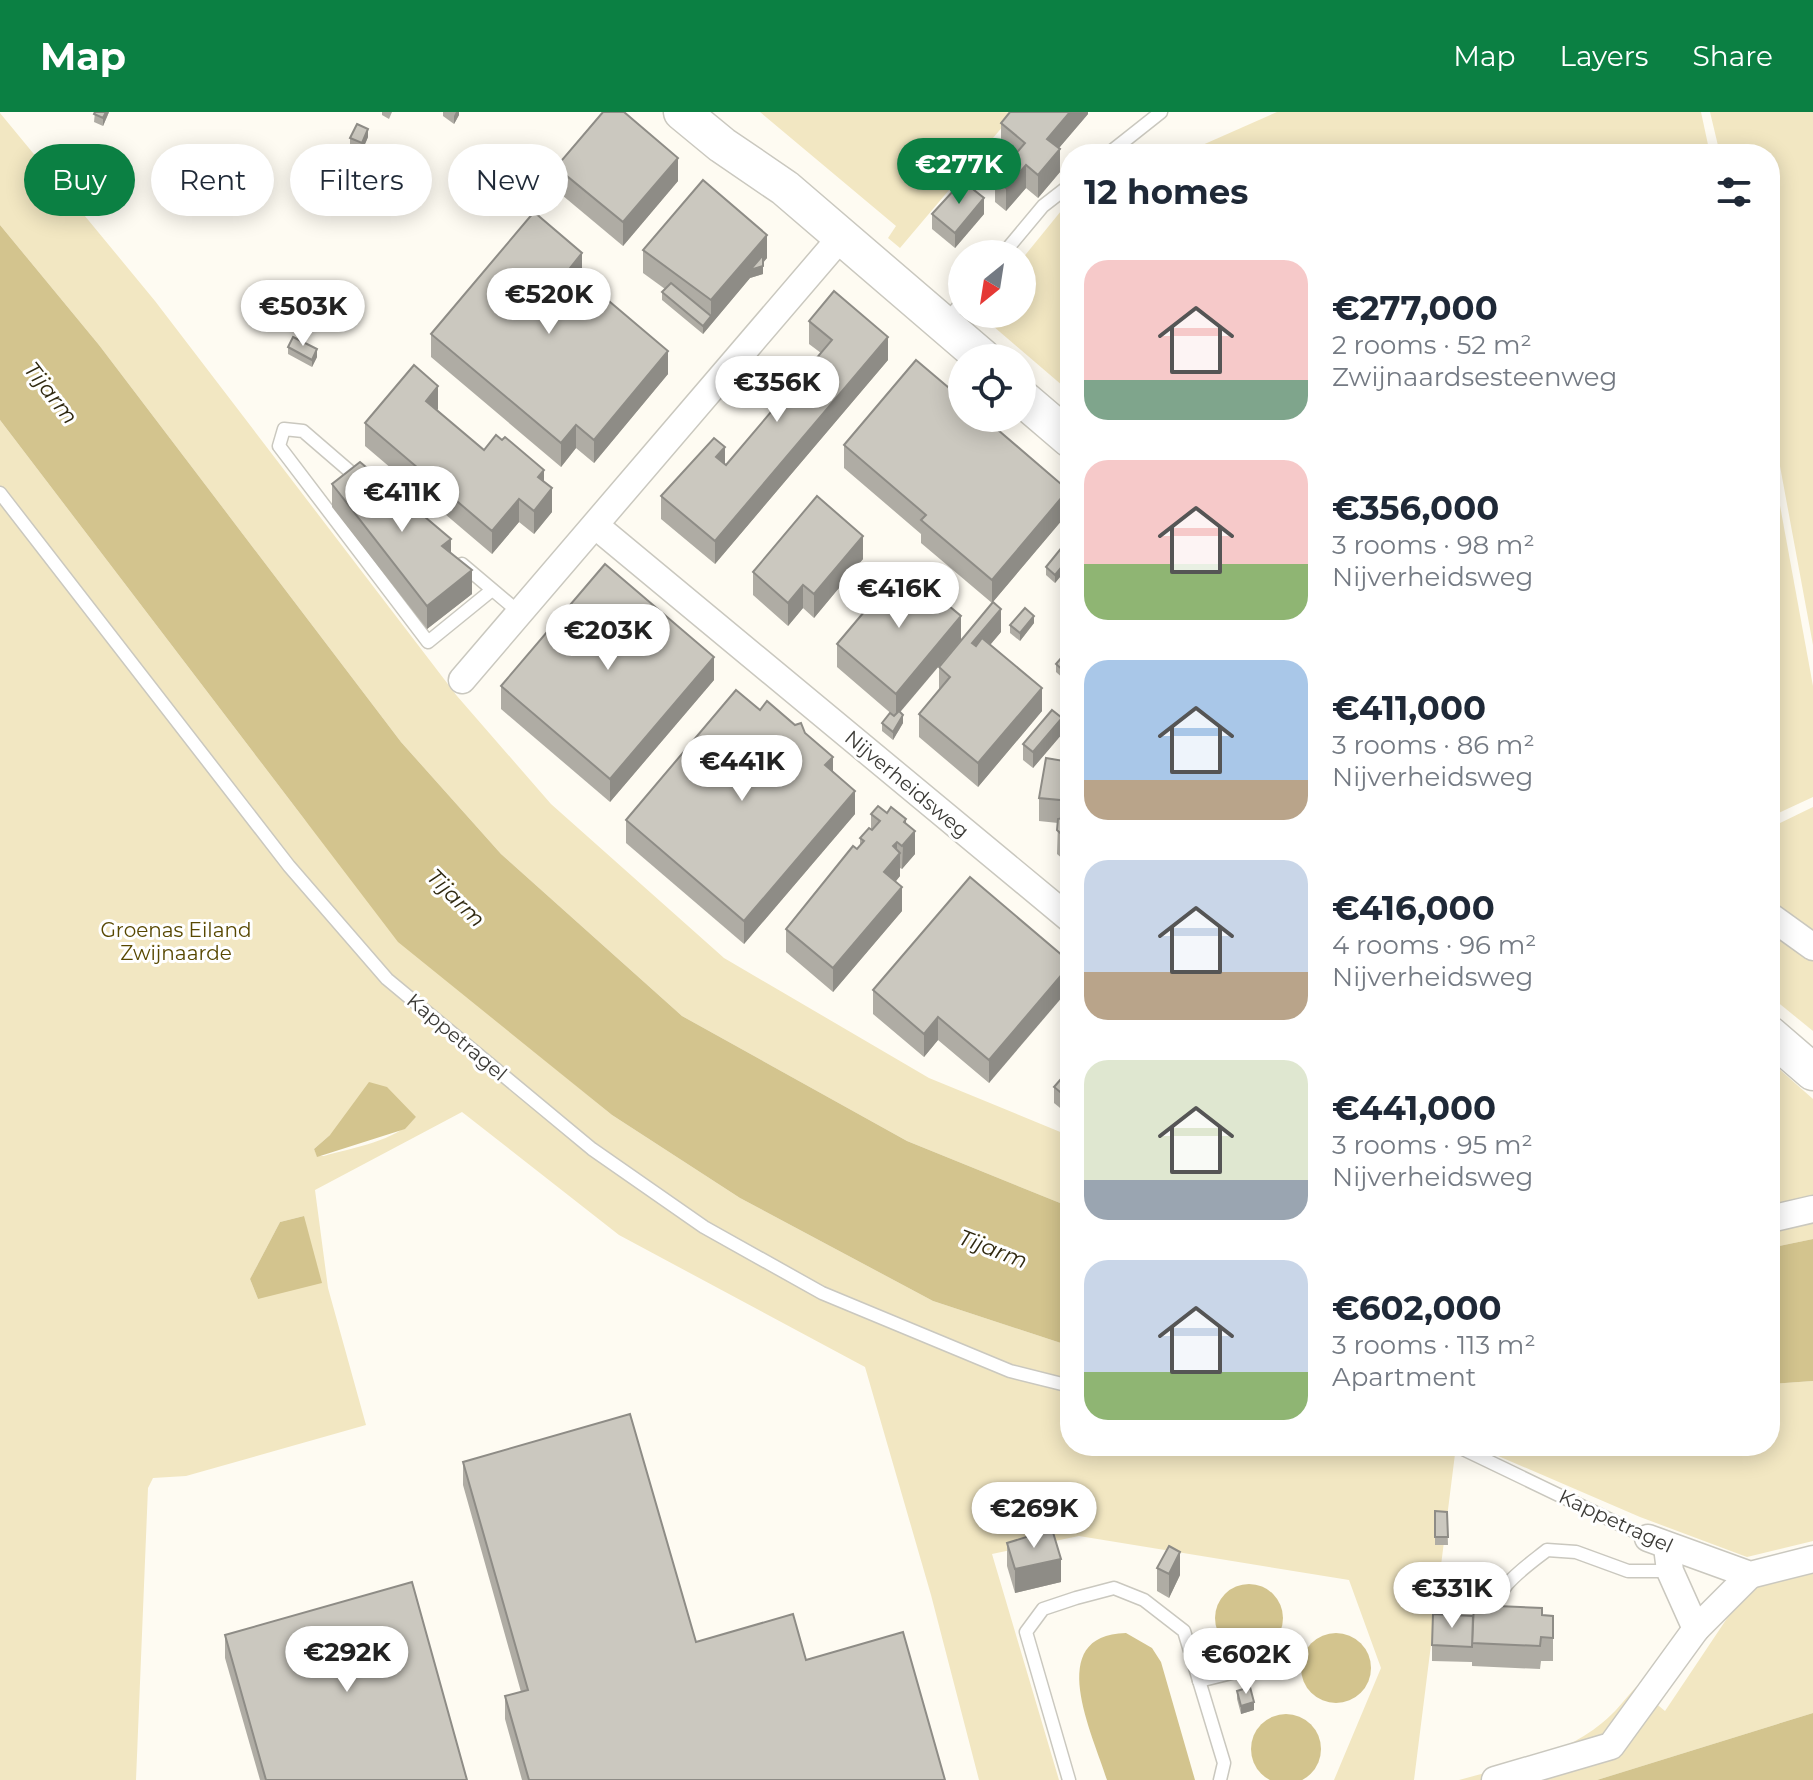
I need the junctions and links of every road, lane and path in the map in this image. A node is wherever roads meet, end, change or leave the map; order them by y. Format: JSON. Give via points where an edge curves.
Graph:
{"nodes":[{"id":1,"x":682,"y":112,"type":"edge"},
{"id":2,"x":1161,"y":112,"type":"edge"},
{"id":3,"x":1121,"y":144,"type":"edge"},
{"id":4,"x":1060,"y":193,"type":"edge"},
{"id":5,"x":842,"y":236,"type":"junction"},
{"id":6,"x":1015,"y":240,"type":"edge"},
{"id":7,"x":948,"y":308,"type":"edge"},
{"id":8,"x":1036,"y":410,"type":"edge"},
{"id":9,"x":1060,"y":430,"type":"edge"},
{"id":10,"x":374,"y":491,"type":"edge"},
{"id":11,"x":0,"y":493,"type":"edge"},
{"id":12,"x":596,"y":526,"type":"junction"},
{"id":13,"x":445,"y":550,"type":"edge"},
{"id":14,"x":492,"y":590,"type":"junction"},
{"id":15,"x":520,"y":613,"type":"junction"},
{"id":16,"x":462,"y":680,"type":"dead end"},
{"id":17,"x":1060,"y":911,"type":"edge"},
{"id":18,"x":1780,"y":923,"type":"edge"},
{"id":19,"x":1813,"y":947,"type":"edge"},
{"id":20,"x":1780,"y":1044,"type":"edge"},
{"id":21,"x":1813,"y":1072,"type":"edge"},
{"id":22,"x":1813,"y":1209,"type":"edge"},
{"id":23,"x":1780,"y":1217,"type":"edge"},
{"id":24,"x":1060,"y":1384,"type":"edge"},
{"id":25,"x":1476,"y":1456,"type":"edge"},
{"id":26,"x":1662,"y":1552,"type":"junction"},
{"id":27,"x":1813,"y":1559,"type":"edge"},
{"id":28,"x":1750,"y":1575,"type":"junction"},
{"id":29,"x":1491,"y":1623,"type":"edge"},
{"id":30,"x":1696,"y":1629,"type":"junction"},
{"id":31,"x":1296,"y":1657,"type":"dead end"},
{"id":32,"x":1199,"y":1681,"type":"junction"},
{"id":33,"x":1069,"y":1780,"type":"edge"},
{"id":34,"x":1220,"y":1780,"type":"edge"},
{"id":35,"x":1495,"y":1780,"type":"edge"}],
"edges":[{"from":1,"to":5,"type":"main road"},
{"from":2,"to":3,"type":"lane"},
{"from":4,"to":6,"type":"lane"},
{"from":5,"to":7,"type":"main road"},
{"from":5,"to":12,"type":"street"},
{"from":8,"to":9,"type":"main road"},
{"from":10,"to":14,"type":"lane","via":[[303,431],[284,429],[279,446],[428,642]]},
{"from":11,"to":24,"type":"lane","name":"Kappetragel","via":[[289,866],[387,979],[592,1149],[704,1227],[822,1293],[1010,1371]]},
{"from":12,"to":15,"type":"street"},
{"from":12,"to":17,"type":"street","name":"Nijverheidsweg"},
{"from":13,"to":14,"type":"lane"},
{"from":14,"to":15,"type":"lane"},
{"from":15,"to":16,"type":"street"},
{"from":18,"to":19,"type":"street"},
{"from":20,"to":21,"type":"main road"},
{"from":22,"to":23,"type":"street"},
{"from":25,"to":26,"type":"lane","name":"Kappetragel"},
{"from":26,"to":28,"type":"street","name":"Kappetragel"},
{"from":26,"to":29,"type":"lane","via":[[1628,1571],[1576,1552],[1547,1550],[1492,1602]]},
{"from":26,"to":30,"type":"street"},
{"from":27,"to":28,"type":"street"},
{"from":28,"to":30,"type":"street"},
{"from":30,"to":35,"type":"street","via":[[1611,1746]]},
{"from":31,"to":32,"type":"lane"},
{"from":32,"to":33,"type":"lane","via":[[1184,1631],[1144,1600],[1114,1588],[1043,1609],[1026,1632]]},
{"from":32,"to":34,"type":"lane","via":[[1224,1763]]}]}
